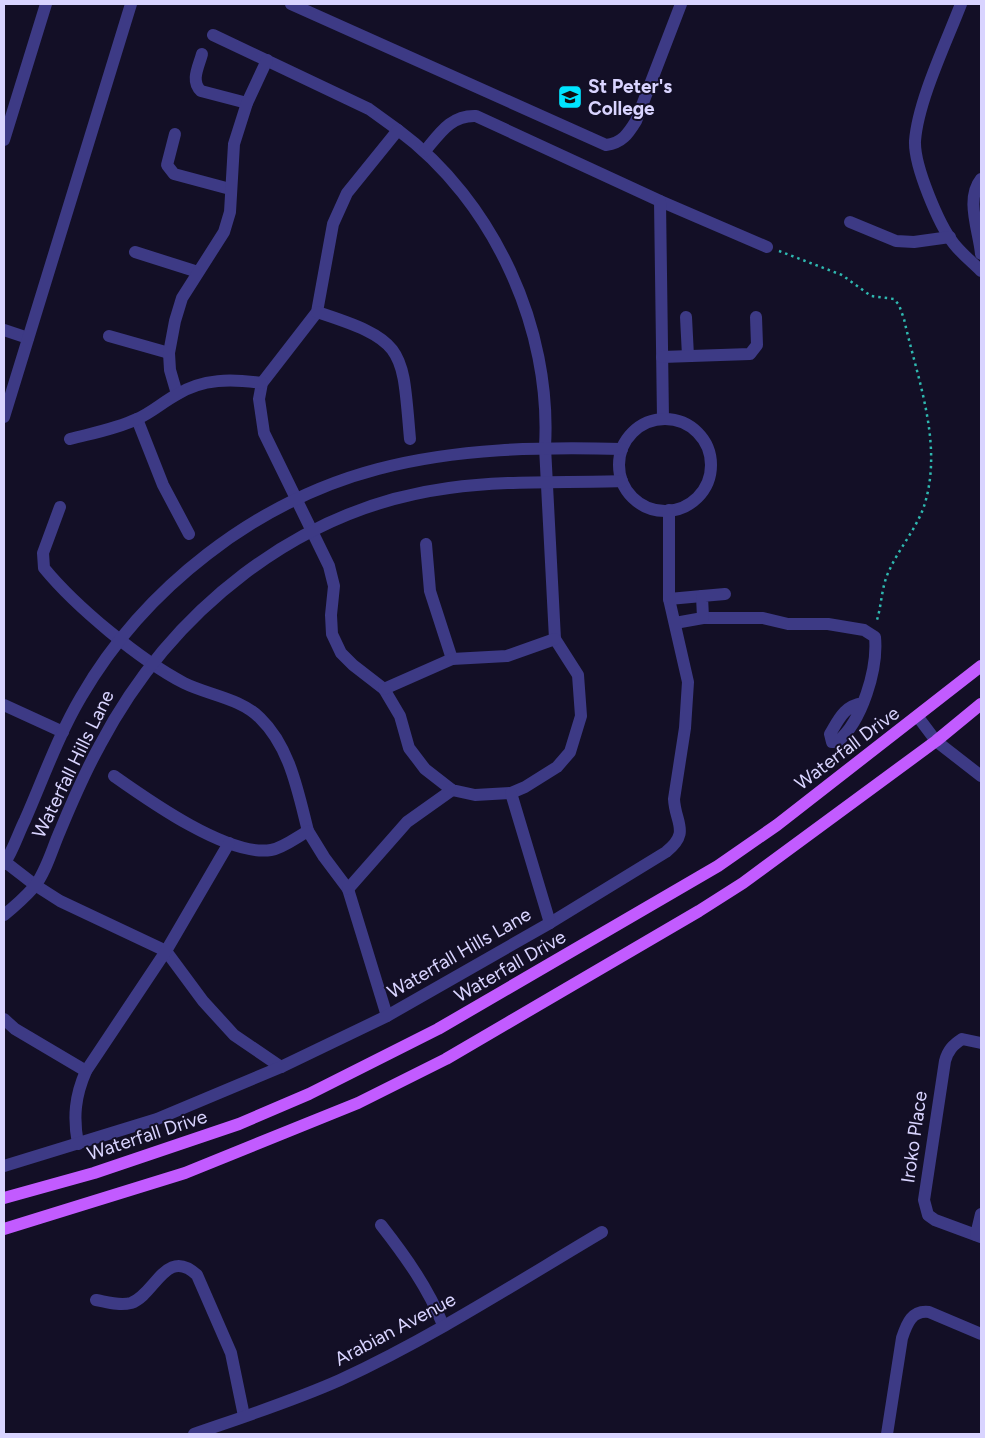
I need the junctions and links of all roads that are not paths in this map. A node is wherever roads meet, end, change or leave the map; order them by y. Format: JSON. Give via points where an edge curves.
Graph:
{"nodes":[{"id":1,"x":46,"y":4,"type":"edge"},
{"id":2,"x":131,"y":4,"type":"edge"},
{"id":3,"x":292,"y":4,"type":"edge"},
{"id":4,"x":681,"y":4,"type":"edge"},
{"id":5,"x":961,"y":4,"type":"edge"},
{"id":6,"x":213,"y":35,"type":"dead end"},
{"id":7,"x":202,"y":54,"type":"dead end"},
{"id":8,"x":267,"y":60,"type":"junction"},
{"id":9,"x":247,"y":103,"type":"junction"},
{"id":10,"x":398,"y":130,"type":"junction"},
{"id":11,"x":175,"y":134,"type":"dead end"},
{"id":12,"x":4,"y":140,"type":"edge"},
{"id":13,"x":425,"y":151,"type":"junction"},
{"id":14,"x":981,"y":178,"type":"edge"},
{"id":15,"x":230,"y":189,"type":"junction"},
{"id":16,"x":660,"y":201,"type":"junction"},
{"id":17,"x":850,"y":222,"type":"dead end"},
{"id":18,"x":950,"y":237,"type":"junction"},
{"id":19,"x":767,"y":247,"type":"road end"},
{"id":20,"x":135,"y":252,"type":"dead end"},
{"id":21,"x":981,"y":254,"type":"edge"},
{"id":22,"x":981,"y":262,"type":"edge"},
{"id":23,"x":981,"y":271,"type":"edge"},
{"id":24,"x":198,"y":272,"type":"junction"},
{"id":25,"x":317,"y":312,"type":"junction"},
{"id":26,"x":686,"y":317,"type":"dead end"},
{"id":27,"x":756,"y":317,"type":"dead end"},
{"id":28,"x":4,"y":330,"type":"edge"},
{"id":29,"x":109,"y":336,"type":"dead end"},
{"id":30,"x":28,"y":338,"type":"junction"},
{"id":31,"x":169,"y":353,"type":"junction"},
{"id":32,"x":688,"y":356,"type":"junction"},
{"id":33,"x":662,"y":357,"type":"junction"},
{"id":34,"x":262,"y":383,"type":"junction"},
{"id":35,"x":177,"y":394,"type":"junction"},
{"id":36,"x":4,"y":417,"type":"edge"},
{"id":37,"x":137,"y":419,"type":"junction"},
{"id":38,"x":663,"y":419,"type":"junction"},
{"id":39,"x":70,"y":439,"type":"dead end"},
{"id":40,"x":410,"y":439,"type":"dead end"},
{"id":41,"x":546,"y":447,"type":"junction"},
{"id":42,"x":622,"y":449,"type":"junction"},
{"id":43,"x":622,"y":481,"type":"junction"},
{"id":44,"x":548,"y":483,"type":"junction"},
{"id":45,"x":298,"y":498,"type":"junction"},
{"id":46,"x":60,"y":507,"type":"dead end"},
{"id":47,"x":669,"y":510,"type":"junction"},
{"id":48,"x":314,"y":531,"type":"junction"},
{"id":49,"x":189,"y":534,"type":"dead end"},
{"id":50,"x":426,"y":544,"type":"dead end"},
{"id":51,"x":725,"y":594,"type":"dead end"},
{"id":52,"x":702,"y":596,"type":"junction"},
{"id":53,"x":668,"y":599,"type":"junction"},
{"id":54,"x":704,"y":618,"type":"junction"},
{"id":55,"x":675,"y":623,"type":"junction"},
{"id":56,"x":121,"y":639,"type":"junction"},
{"id":57,"x":555,"y":639,"type":"junction"},
{"id":58,"x":452,"y":659,"type":"junction"},
{"id":59,"x":151,"y":664,"type":"junction"},
{"id":60,"x":981,"y":666,"type":"edge"},
{"id":61,"x":384,"y":688,"type":"junction"},
{"id":62,"x":863,"y":702,"type":"dead end"},
{"id":63,"x":981,"y":704,"type":"edge"},
{"id":64,"x":4,"y":705,"type":"edge"},
{"id":65,"x":918,"y":717,"type":"junction"},
{"id":66,"x":63,"y":732,"type":"junction"},
{"id":67,"x":936,"y":741,"type":"junction"},
{"id":68,"x":114,"y":776,"type":"dead end"},
{"id":69,"x":981,"y":776,"type":"edge"},
{"id":70,"x":452,"y":790,"type":"junction"},
{"id":71,"x":511,"y":793,"type":"junction"},
{"id":72,"x":308,"y":831,"type":"junction"},
{"id":73,"x":229,"y":843,"type":"junction"},
{"id":74,"x":4,"y":863,"type":"edge"},
{"id":75,"x":35,"y":885,"type":"junction"},
{"id":76,"x":348,"y":889,"type":"junction"},
{"id":77,"x":4,"y":915,"type":"edge"},
{"id":78,"x":550,"y":923,"type":"junction"},
{"id":79,"x":166,"y":951,"type":"junction"},
{"id":80,"x":387,"y":1016,"type":"junction"},
{"id":81,"x":4,"y":1020,"type":"edge"},
{"id":82,"x":981,"y":1043,"type":"edge"},
{"id":83,"x":280,"y":1067,"type":"junction"},
{"id":84,"x":86,"y":1071,"type":"junction"},
{"id":85,"x":78,"y":1144,"type":"junction"},
{"id":86,"x":4,"y":1166,"type":"edge"},
{"id":87,"x":4,"y":1198,"type":"edge"},
{"id":88,"x":981,"y":1214,"type":"edge"},
{"id":89,"x":381,"y":1225,"type":"dead end"},
{"id":90,"x":4,"y":1229,"type":"edge"},
{"id":91,"x":602,"y":1232,"type":"dead end"},
{"id":92,"x":979,"y":1236,"type":"edge"},
{"id":93,"x":96,"y":1300,"type":"dead end"},
{"id":94,"x":444,"y":1325,"type":"junction"},
{"id":95,"x":981,"y":1334,"type":"edge"},
{"id":96,"x":244,"y":1416,"type":"junction"},
{"id":97,"x":194,"y":1434,"type":"edge"},
{"id":98,"x":887,"y":1434,"type":"edge"}],
"edges":[{"from":1,"to":12,"type":"street"},
{"from":2,"to":30,"type":"street"},
{"from":3,"to":4,"type":"street","via":[[606,145],[626,137],[636,122]]},
{"from":5,"to":18,"type":"street","via":[[922,107],[915,144],[926,187]]},
{"from":6,"to":8,"type":"street"},
{"from":7,"to":9,"type":"street","via":[[196,87]]},
{"from":8,"to":9,"type":"street"},
{"from":8,"to":10,"type":"street","via":[[370,109]]},
{"from":9,"to":15,"type":"street","via":[[234,144]]},
{"from":10,"to":13,"type":"street"},
{"from":10,"to":25,"type":"street","via":[[357,180],[339,209]]},
{"from":11,"to":15,"type":"street","via":[[167,165],[169,170]]},
{"from":13,"to":16,"type":"street","via":[[455,120],[476,116]]},
{"from":13,"to":41,"type":"street","via":[[481,220],[516,283],[532,326],[539,358],[547,424]]},
{"from":14,"to":21,"type":"street","via":[[976,186],[974,209]]},
{"from":15,"to":24,"type":"street","via":[[230,212],[224,232]]},
{"from":16,"to":19,"type":"street"},
{"from":16,"to":33,"type":"street"},
{"from":17,"to":18,"type":"street","via":[[896,241]]},
{"from":18,"to":23,"type":"street"},
{"from":20,"to":24,"type":"street"},
{"from":22,"to":23,"type":"street"},
{"from":24,"to":31,"type":"street","via":[[182,298]]},
{"from":25,"to":34,"type":"street"},
{"from":25,"to":40,"type":"street","via":[[374,333],[394,350],[404,375]]},
{"from":26,"to":32,"type":"street"},
{"from":27,"to":32,"type":"street","via":[[757,345],[750,354]]},
{"from":28,"to":30,"type":"street"},
{"from":29,"to":31,"type":"street"},
{"from":30,"to":36,"type":"street"},
{"from":31,"to":35,"type":"street"},
{"from":32,"to":33,"type":"street"},
{"from":33,"to":38,"type":"street"},
{"from":34,"to":35,"type":"street","via":[[223,380]]},
{"from":34,"to":45,"type":"street","via":[[259,399],[264,433]]},
{"from":35,"to":37,"type":"street"},
{"from":37,"to":39,"type":"street"},
{"from":37,"to":49,"type":"street","via":[[163,485]]},
{"from":38,"to":42,"type":"street","via":[[642,424]]},
{"from":38,"to":47,"type":"street","via":[[689,426],[701,437],[709,451],[711,467],[707,483],[698,497]]},
{"from":41,"to":42,"type":"street","name":"Waterfall Hills Lane"},
{"from":41,"to":44,"type":"street"},
{"from":41,"to":45,"type":"street","name":"Waterfall Hills Lane","via":[[422,459],[377,469]]},
{"from":42,"to":43,"type":"street","via":[[619,465]]},
{"from":43,"to":44,"type":"street","name":"Waterfall Hills Lane"},
{"from":43,"to":47,"type":"street","via":[[636,500],[657,510]]},
{"from":44,"to":48,"type":"street","name":"Waterfall Hills Lane","via":[[448,488],[396,499]]},
{"from":44,"to":57,"type":"street"},
{"from":45,"to":48,"type":"street"},
{"from":45,"to":56,"type":"street","name":"Waterfall Hills Lane","via":[[194,565],[152,604]]},
{"from":46,"to":56,"type":"street","name":"Waterfall Hills Lane","via":[[43,553],[44,568]]},
{"from":47,"to":53,"type":"street","name":"Waterfall Hills Lane"},
{"from":48,"to":59,"type":"street","name":"Waterfall Hills Lane","via":[[282,547],[222,589]]},
{"from":48,"to":61,"type":"street","via":[[333,578],[332,634],[341,653]]},
{"from":50,"to":58,"type":"street","via":[[430,591]]},
{"from":51,"to":52,"type":"street"},
{"from":52,"to":53,"type":"street"},
{"from":52,"to":54,"type":"street"},
{"from":53,"to":55,"type":"street","name":"Waterfall Hills Lane"},
{"from":54,"to":55,"type":"street"},
{"from":54,"to":62,"type":"street","via":[[763,618],[788,624],[828,624],[872,634],[876,646],[868,694]]},
{"from":55,"to":78,"type":"street","name":"Waterfall Hills Lane","via":[[688,682],[674,799],[680,837],[666,852]]},
{"from":56,"to":59,"type":"street","name":"Waterfall Hills Lane"},
{"from":56,"to":66,"type":"street","name":"Waterfall Hills Lane","via":[[81,697]]},
{"from":57,"to":58,"type":"street","via":[[508,656]]},
{"from":57,"to":71,"type":"street","via":[[578,676],[581,716],[575,738],[570,752],[557,767]]},
{"from":58,"to":61,"type":"street"},
{"from":59,"to":72,"type":"street","name":"Waterfall Hills Lane","via":[[260,718],[288,760]]},
{"from":59,"to":75,"type":"street","name":"Waterfall Hills Lane","via":[[130,692],[98,747]]},
{"from":60,"to":65,"type":"main road","name":"Waterfall Drive"},
{"from":61,"to":70,"type":"street","via":[[400,716],[409,748],[425,769]]},
{"from":63,"to":67,"type":"main road"},
{"from":64,"to":66,"type":"street","name":"Waterfall Hills Lane"},
{"from":65,"to":67,"type":"street"},
{"from":65,"to":87,"type":"main road","name":"Waterfall Drive","via":[[718,866],[438,1029],[309,1094],[239,1124],[94,1173]]},
{"from":66,"to":74,"type":"street","name":"Waterfall Hills Lane"},
{"from":67,"to":69,"type":"street"},
{"from":67,"to":90,"type":"main road","via":[[785,853],[699,911],[446,1059],[358,1104],[185,1172]]},
{"from":68,"to":73,"type":"street","via":[[167,812]]},
{"from":70,"to":71,"type":"street","via":[[475,795]]},
{"from":70,"to":76,"type":"street","via":[[407,822]]},
{"from":71,"to":78,"type":"street","name":"Waterfall Hills Lane"},
{"from":72,"to":73,"type":"street","via":[[274,850]]},
{"from":72,"to":76,"type":"street","name":"Waterfall Hills Lane"},
{"from":73,"to":79,"type":"street"},
{"from":74,"to":75,"type":"street","name":"Waterfall Hills Lane"},
{"from":75,"to":77,"type":"street","name":"Waterfall Hills Lane"},
{"from":75,"to":79,"type":"street","name":"Waterfall Hills Lane","via":[[60,901]]},
{"from":76,"to":80,"type":"street","name":"Waterfall Hills Lane"},
{"from":78,"to":80,"type":"street","name":"Waterfall Hills Lane"},
{"from":79,"to":83,"type":"street","name":"Waterfall Hills Lane","via":[[203,1001],[234,1035]]},
{"from":79,"to":84,"type":"street"},
{"from":80,"to":83,"type":"street","name":"Waterfall Hills Lane"},
{"from":81,"to":84,"type":"street"},
{"from":82,"to":92,"type":"street","name":"Iroko Place","via":[[962,1039],[946,1056],[924,1200],[928,1215],[935,1220]]},
{"from":83,"to":85,"type":"street","name":"Waterfall Hills Lane","via":[[157,1119]]},
{"from":84,"to":85,"type":"street","via":[[75,1108]]},
{"from":85,"to":86,"type":"street","name":"Waterfall Hills Lane"},
{"from":88,"to":92,"type":"street","name":"Iroko Place"},
{"from":89,"to":94,"type":"street","via":[[410,1262]]},
{"from":91,"to":94,"type":"street","name":"Arabian Avenue"},
{"from":93,"to":96,"type":"street","via":[[122,1305],[132,1302],[162,1274],[179,1266],[188,1267],[197,1275],[231,1353]]},
{"from":94,"to":96,"type":"street","name":"Arabian Avenue","via":[[334,1383]]},
{"from":95,"to":98,"type":"street","via":[[929,1312],[920,1311],[912,1316],[902,1338]]},
{"from":96,"to":97,"type":"street","name":"Arabian Avenue"}]}
